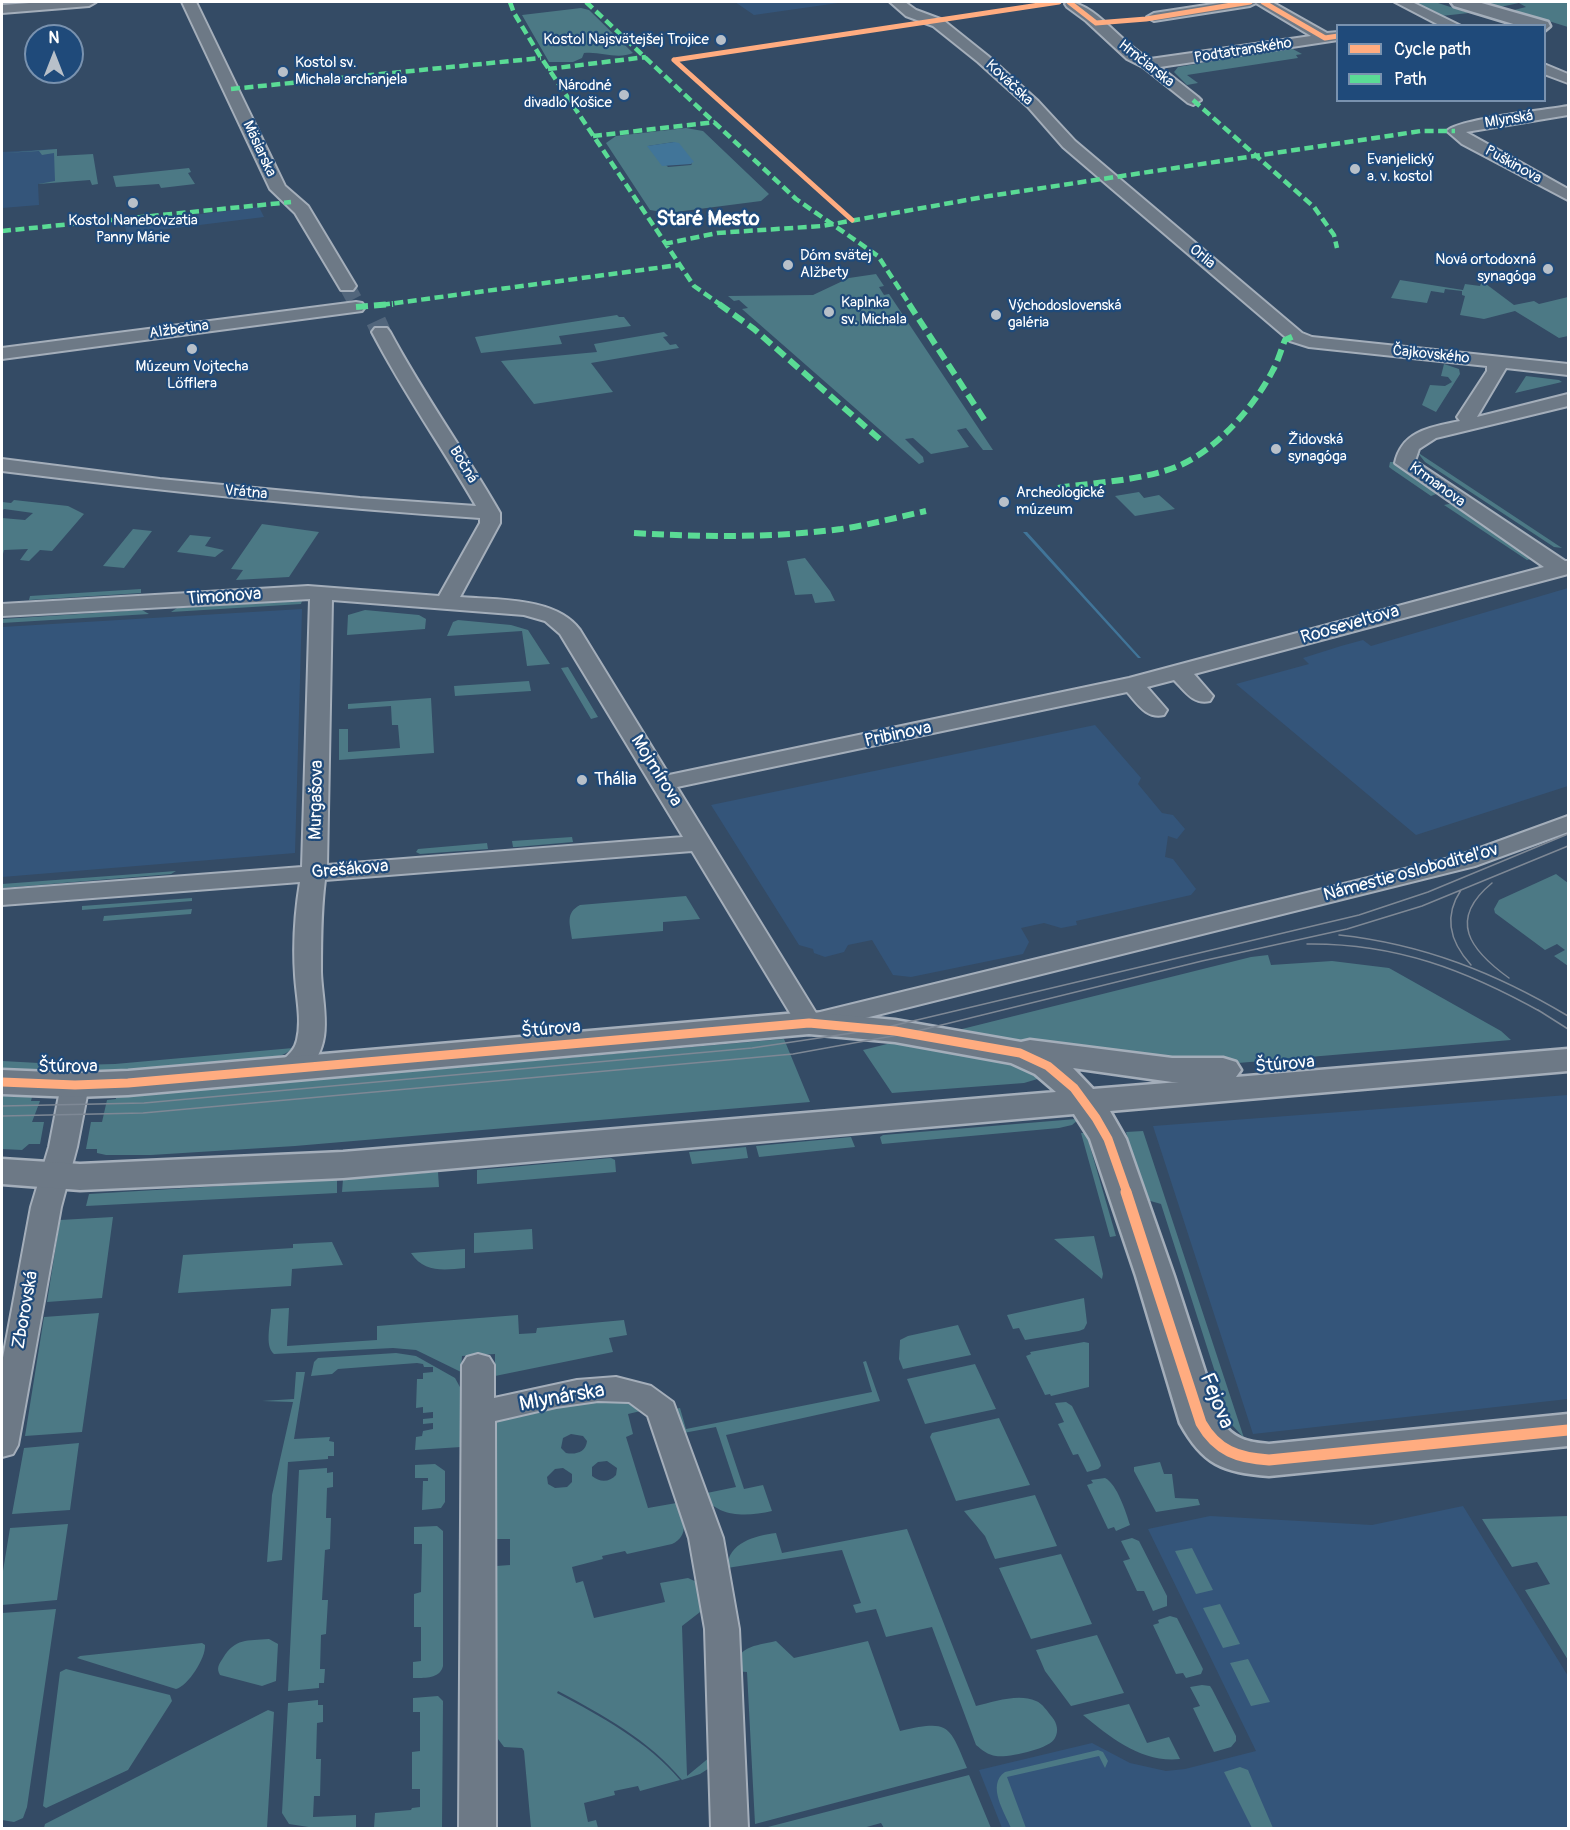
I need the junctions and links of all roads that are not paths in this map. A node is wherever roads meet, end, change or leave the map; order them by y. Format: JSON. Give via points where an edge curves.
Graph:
{"nodes":[{"id":1,"x":89,"y":2,"type":"edge"},
{"id":2,"x":189,"y":2,"type":"edge"},
{"id":3,"x":897,"y":2,"type":"edge"},
{"id":4,"x":1250,"y":2,"type":"edge"},
{"id":5,"x":1263,"y":2,"type":"edge"},
{"id":6,"x":1402,"y":2,"type":"edge"},
{"id":7,"x":1460,"y":2,"type":"edge"},
{"id":8,"x":1072,"y":4,"type":"dead end"},
{"id":9,"x":2,"y":9,"type":"edge"},
{"id":10,"x":1154,"y":17,"type":"dead end"},
{"id":11,"x":1448,"y":23,"type":"edge"},
{"id":12,"x":1417,"y":24,"type":"edge"},
{"id":13,"x":1536,"y":24,"type":"edge"},
{"id":14,"x":1546,"y":27,"type":"edge"},
{"id":15,"x":1563,"y":32,"type":"dead end"},
{"id":16,"x":1331,"y":37,"type":"edge"},
{"id":17,"x":1148,"y":64,"type":"junction"},
{"id":18,"x":1546,"y":68,"type":"edge"},
{"id":19,"x":1569,"y":79,"type":"edge"},
{"id":20,"x":1193,"y":100,"type":"dead end"},
{"id":21,"x":1569,"y":111,"type":"edge"},
{"id":22,"x":1458,"y":135,"type":"joint"},
{"id":23,"x":1111,"y":178,"type":"joint"},
{"id":24,"x":1569,"y":195,"type":"edge"},
{"id":25,"x":352,"y":297,"type":"junction"},
{"id":26,"x":1294,"y":336,"type":"joint"},
{"id":27,"x":2,"y":354,"type":"edge"},
{"id":28,"x":1497,"y":363,"type":"junction"},
{"id":29,"x":1569,"y":369,"type":"edge"},
{"id":30,"x":1569,"y":400,"type":"edge"},
{"id":31,"x":1472,"y":423,"type":"junction"},
{"id":32,"x":2,"y":465,"type":"edge"},
{"id":33,"x":490,"y":513,"type":"junction"},
{"id":34,"x":1565,"y":568,"type":"edge"},
{"id":35,"x":321,"y":593,"type":"junction"},
{"id":36,"x":446,"y":603,"type":"junction"},
{"id":37,"x":2,"y":610,"type":"edge"},
{"id":38,"x":1179,"y":672,"type":"junction"},
{"id":39,"x":1132,"y":684,"type":"junction"},
{"id":40,"x":1202,"y":696,"type":"dead end"},
{"id":41,"x":1156,"y":710,"type":"dead end"},
{"id":42,"x":663,"y":783,"type":"junction"},
{"id":43,"x":1569,"y":823,"type":"edge"},
{"id":44,"x":699,"y":843,"type":"junction"},
{"id":45,"x":314,"y":873,"type":"junction"},
{"id":46,"x":2,"y":898,"type":"edge"},
{"id":47,"x":1250,"y":915,"type":"joint"},
{"id":48,"x":809,"y":1023,"type":"junction"},
{"id":49,"x":1002,"y":1049,"type":"junction"},
{"id":50,"x":1565,"y":1056,"type":"edge"},
{"id":51,"x":289,"y":1069,"type":"junction"},
{"id":52,"x":2,"y":1082,"type":"edge"},
{"id":53,"x":75,"y":1085,"type":"junction"},
{"id":54,"x":1085,"y":1102,"type":"junction"},
{"id":55,"x":2,"y":1172,"type":"edge"},
{"id":56,"x":55,"y":1176,"type":"junction"},
{"id":57,"x":478,"y":1365,"type":"dead end"},
{"id":58,"x":479,"y":1413,"type":"junction"},
{"id":59,"x":1569,"y":1430,"type":"edge"},
{"id":60,"x":2,"y":1445,"type":"edge"},
{"id":61,"x":477,"y":1828,"type":"edge"},
{"id":62,"x":730,"y":1828,"type":"edge"}],
"edges":[{"from":1,"to":9,"type":"street"},
{"from":2,"to":25,"type":"street","name":"Mäsiarska","via":[[278,189],[302,210]]},
{"from":3,"to":23,"type":"street","name":"Kováčska","via":[[911,13],[938,23],[983,59],[1033,104],[1069,144]]},
{"from":4,"to":10,"type":"street"},
{"from":5,"to":16,"type":"street"},
{"from":6,"to":11,"type":"street"},
{"from":7,"to":13,"type":"street"},
{"from":8,"to":17,"type":"street","name":"Hrnčiarska","via":[[1132,56]]},
{"from":11,"to":12,"type":"street"},
{"from":14,"to":15,"type":"street"},
{"from":16,"to":17,"type":"street","name":"Podtatranského"},
{"from":17,"to":20,"type":"street","name":"Hrnčiarska"},
{"from":18,"to":19,"type":"street"},
{"from":21,"to":22,"type":"street","name":"Mlynská","via":[[1460,128],[1456,130]]},
{"from":22,"to":24,"type":"street","name":"Puškinova"},
{"from":23,"to":26,"type":"street","name":"Orlia"},
{"from":25,"to":27,"type":"street","name":"Alžbetina"},
{"from":25,"to":33,"type":"street","name":"Bočná","via":[[379,326],[401,370]]},
{"from":26,"to":28,"type":"street","name":"Čajkovského","via":[[1307,341]]},
{"from":28,"to":29,"type":"street","name":"Čajkovského"},
{"from":28,"to":31,"type":"street","via":[[1496,371],[1467,417]]},
{"from":30,"to":31,"type":"street","name":"Krmanova"},
{"from":31,"to":34,"type":"street","name":"Krmanova","via":[[1421,438],[1409,449],[1405,463]]},
{"from":32,"to":33,"type":"street","name":"Vrátna","via":[[160,485]]},
{"from":33,"to":36,"type":"street","via":[[490,522]]},
{"from":34,"to":38,"type":"street","name":"Rooseveltova"},
{"from":35,"to":36,"type":"street","name":"Timonova"},
{"from":35,"to":37,"type":"street","name":"Timonova"},
{"from":35,"to":45,"type":"street","name":"Murgašova"},
{"from":36,"to":42,"type":"street","name":"Mojmírova","via":[[534,610],[563,622]]},
{"from":38,"to":39,"type":"street","name":"Rooseveltova"},
{"from":38,"to":40,"type":"street"},
{"from":39,"to":41,"type":"street"},
{"from":39,"to":42,"type":"street","name":"Pribinova"},
{"from":42,"to":44,"type":"street","name":"Mojmírova"},
{"from":43,"to":47,"type":"street","name":"Námestie osloboditeľov","via":[[1480,857]]},
{"from":44,"to":45,"type":"street","name":"Grešákova"},
{"from":44,"to":48,"type":"street","name":"Mojmírova"},
{"from":45,"to":46,"type":"street","name":"Grešákova"},
{"from":45,"to":51,"type":"street","name":"Murgašova","via":[[309,905],[311,1039],[303,1058]]},
{"from":47,"to":48,"type":"street","name":"Štúrova"},
{"from":48,"to":49,"type":"street","name":"Štúrova","via":[[895,1031]]},
{"from":48,"to":51,"type":"street","name":"Štúrova"},
{"from":49,"to":50,"type":"street","name":"Štúrova","via":[[1149,1068],[1214,1071],[1533,1044]]},
{"from":49,"to":54,"type":"street","name":"Štúrova","via":[[1048,1065]]},
{"from":50,"to":54,"type":"street","name":"Štúrova"},
{"from":51,"to":53,"type":"street","name":"Štúrova"},
{"from":52,"to":53,"type":"street","name":"Štúrova"},
{"from":53,"to":56,"type":"street","name":"Zborovská"},
{"from":54,"to":56,"type":"street","name":"Štúrova","via":[[343,1165]]},
{"from":54,"to":59,"type":"street","name":"Fejova","via":[[1108,1139],[1201,1423],[1214,1444],[1240,1457],[1269,1461]]},
{"from":55,"to":56,"type":"street","name":"Štúrova"},
{"from":56,"to":60,"type":"street","name":"Zborovská","via":[[33,1272]]},
{"from":57,"to":58,"type":"street"},
{"from":58,"to":61,"type":"street"},
{"from":58,"to":62,"type":"street","name":"Mlynárska","via":[[602,1388],[640,1394],[662,1410],[706,1538],[722,1629]]}]}
